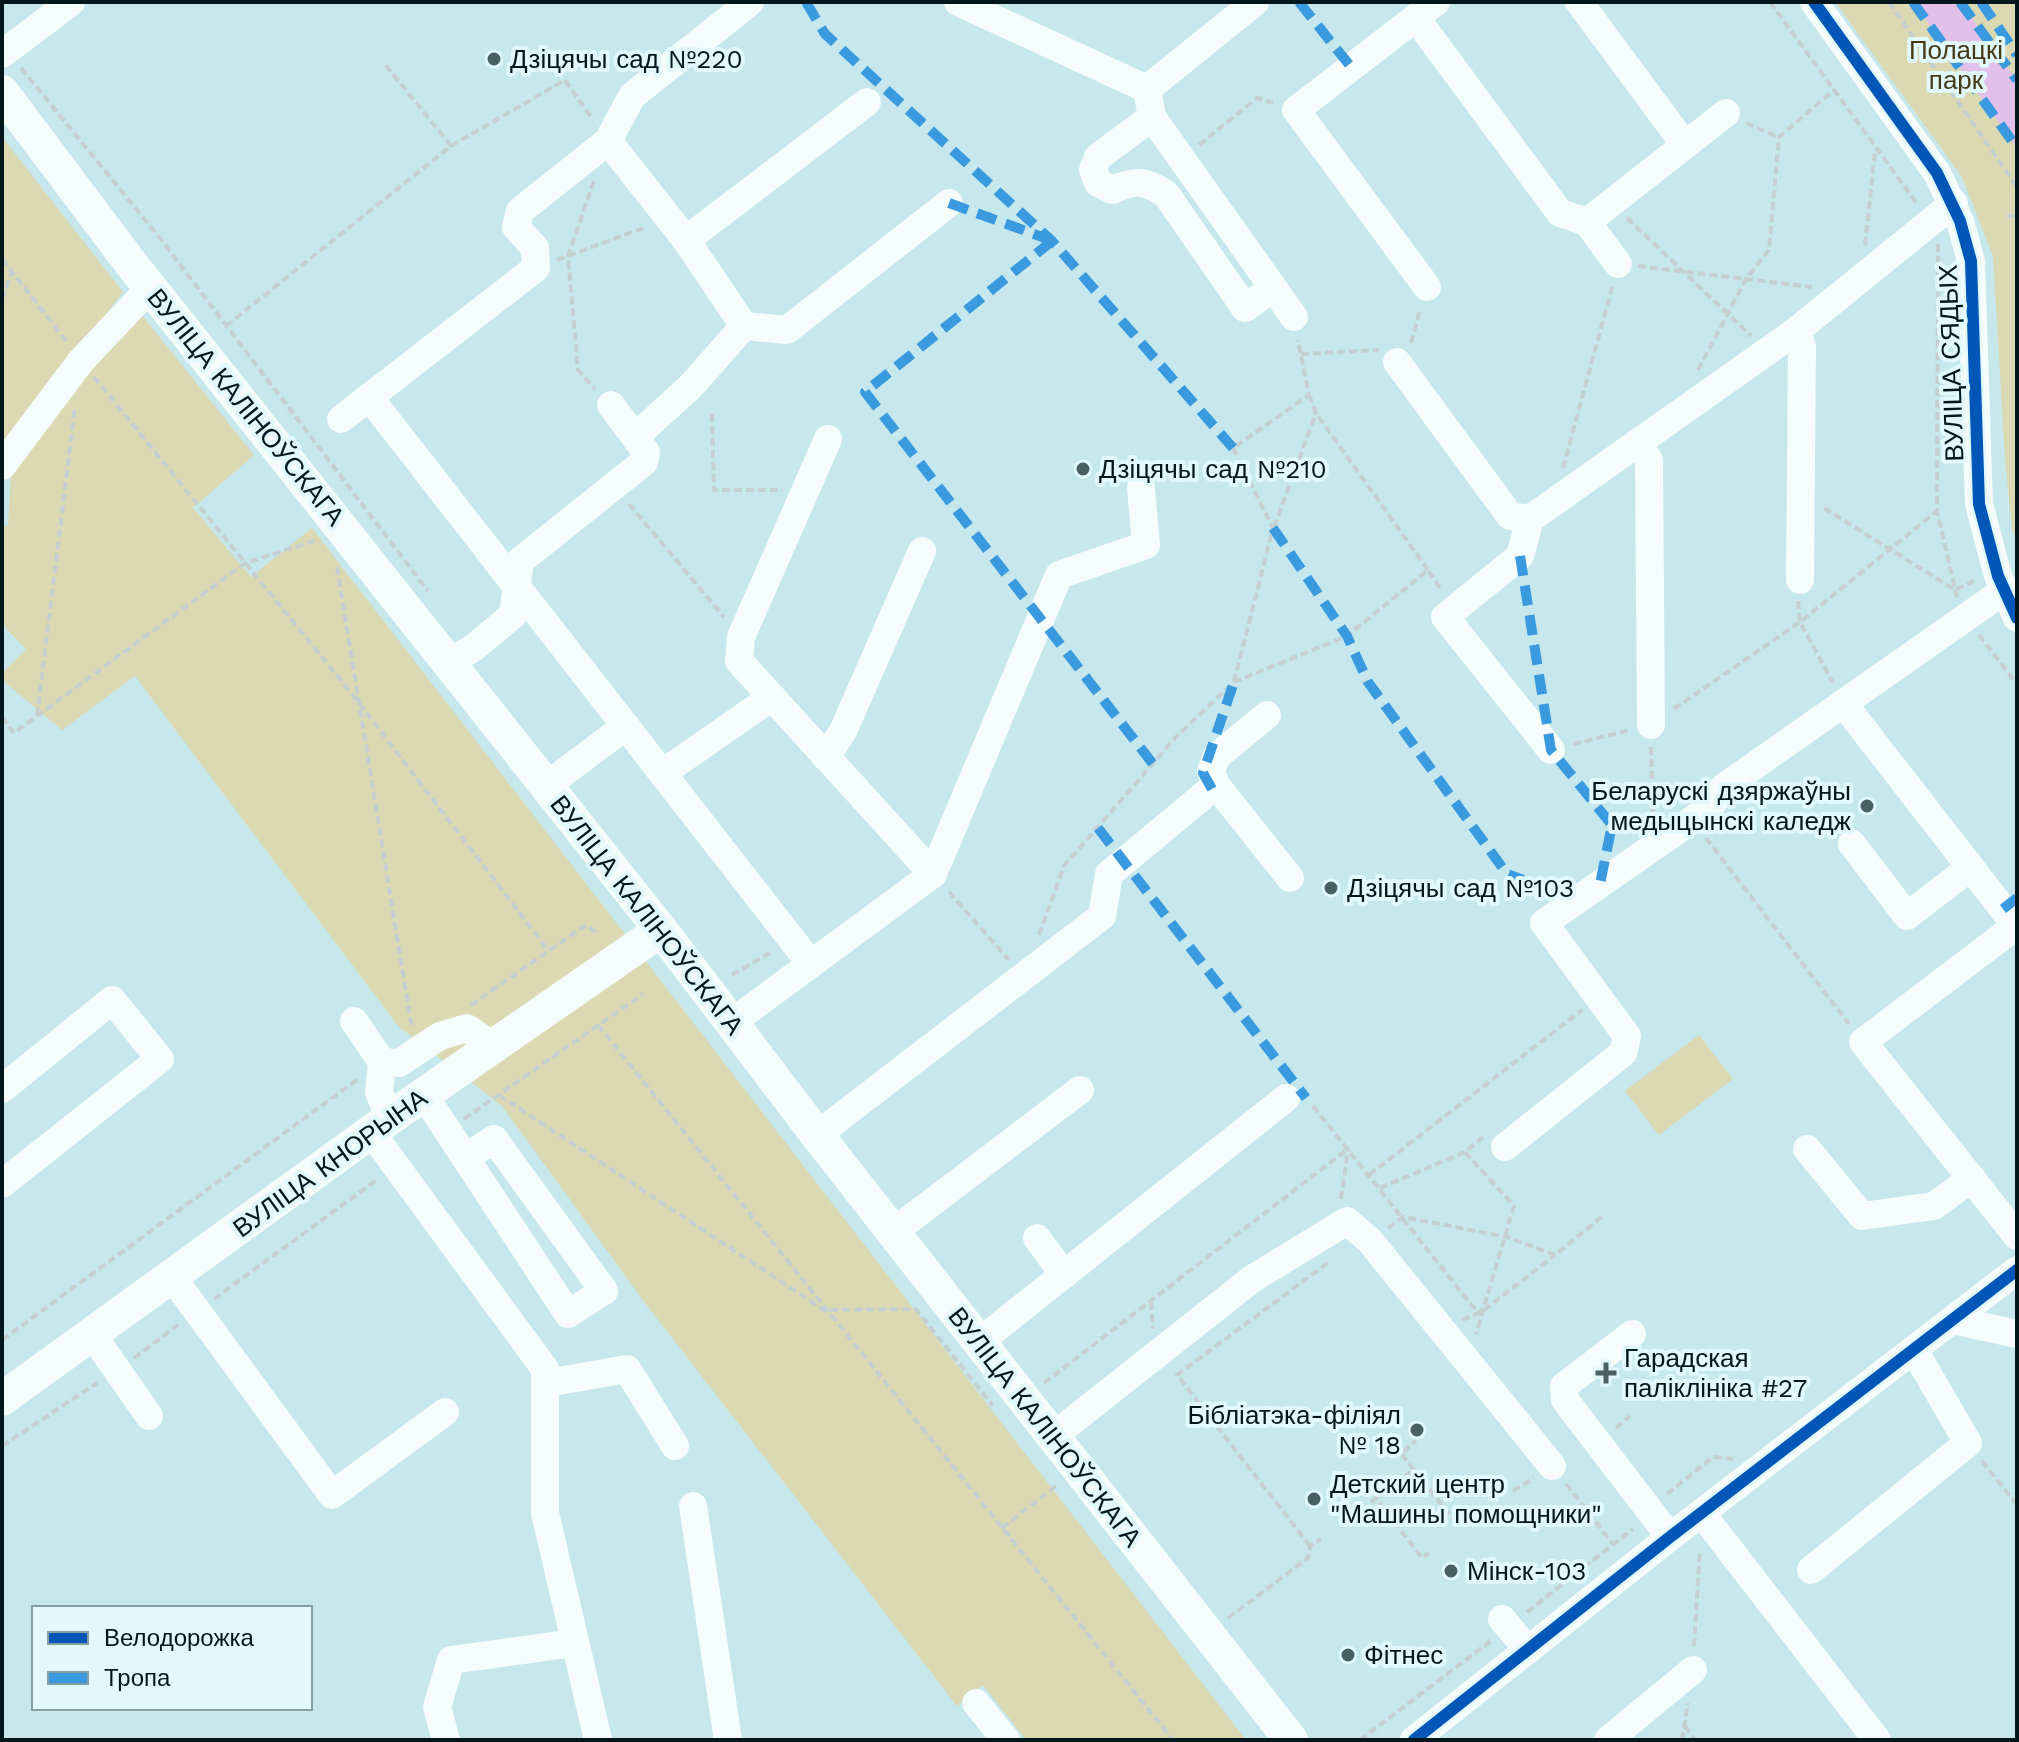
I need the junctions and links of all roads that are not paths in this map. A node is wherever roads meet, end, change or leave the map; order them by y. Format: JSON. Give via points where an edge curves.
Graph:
{"nodes":[{"id":1,"x":71,"y":2,"type":"edge"},
{"id":2,"x":750,"y":2,"type":"edge"},
{"id":3,"x":958,"y":2,"type":"edge"},
{"id":4,"x":1255,"y":2,"type":"edge"},
{"id":5,"x":1579,"y":2,"type":"edge"},
{"id":6,"x":1814,"y":2,"type":"edge"},
{"id":7,"x":1426,"y":10,"type":"edge"},
{"id":8,"x":2,"y":54,"type":"edge"},
{"id":9,"x":2,"y":92,"type":"edge"},
{"id":10,"x":867,"y":102,"type":"dead end"},
{"id":11,"x":1150,"y":103,"type":"junction"},
{"id":12,"x":1726,"y":113,"type":"road end"},
{"id":13,"x":608,"y":141,"type":"junction"},
{"id":14,"x":1685,"y":145,"type":"junction"},
{"id":15,"x":949,"y":203,"type":"dead end"},
{"id":16,"x":1954,"y":203,"type":"junction"},
{"id":17,"x":1587,"y":222,"type":"junction"},
{"id":18,"x":678,"y":230,"type":"junction"},
{"id":19,"x":1618,"y":264,"type":"road end"},
{"id":20,"x":1427,"y":287,"type":"road end"},
{"id":21,"x":150,"y":288,"type":"junction"},
{"id":22,"x":1273,"y":288,"type":"junction"},
{"id":23,"x":1294,"y":317,"type":"road end"},
{"id":24,"x":744,"y":326,"type":"junction"},
{"id":25,"x":1796,"y":331,"type":"junction"},
{"id":26,"x":1399,"y":361,"type":"road end"},
{"id":27,"x":369,"y":397,"type":"junction"},
{"id":28,"x":611,"y":405,"type":"road end"},
{"id":29,"x":341,"y":419,"type":"dead end"},
{"id":30,"x":635,"y":437,"type":"junction"},
{"id":31,"x":828,"y":439,"type":"dead end"},
{"id":32,"x":1638,"y":442,"type":"junction"},
{"id":33,"x":2,"y":466,"type":"edge"},
{"id":34,"x":1141,"y":488,"type":"dead end"},
{"id":35,"x":1530,"y":519,"type":"junction"},
{"id":36,"x":922,"y":551,"type":"dead end"},
{"id":37,"x":1800,"y":580,"type":"dead end"},
{"id":38,"x":517,"y":586,"type":"junction"},
{"id":39,"x":2005,"y":590,"type":"junction"},
{"id":40,"x":2017,"y":618,"type":"edge"},
{"id":41,"x":449,"y":662,"type":"junction"},
{"id":42,"x":772,"y":697,"type":"junction"},
{"id":43,"x":1843,"y":703,"type":"junction"},
{"id":44,"x":1267,"y":715,"type":"dead end"},
{"id":45,"x":1651,"y":725,"type":"road end"},
{"id":46,"x":626,"y":726,"type":"junction"},
{"id":47,"x":1551,"y":750,"type":"road end"},
{"id":48,"x":826,"y":757,"type":"junction"},
{"id":49,"x":664,"y":772,"type":"junction"},
{"id":50,"x":547,"y":785,"type":"junction"},
{"id":51,"x":1216,"y":785,"type":"junction"},
{"id":52,"x":1852,"y":844,"type":"dead end"},
{"id":53,"x":1971,"y":867,"type":"junction"},
{"id":54,"x":933,"y":874,"type":"junction"},
{"id":55,"x":1290,"y":878,"type":"dead end"},
{"id":56,"x":661,"y":930,"type":"junction"},
{"id":57,"x":811,"y":964,"type":"junction"},
{"id":58,"x":354,"y":1021,"type":"dead end"},
{"id":59,"x":731,"y":1023,"type":"junction"},
{"id":60,"x":496,"y":1048,"type":"junction"},
{"id":61,"x":382,"y":1062,"type":"junction"},
{"id":62,"x":2,"y":1089,"type":"edge"},
{"id":63,"x":1080,"y":1090,"type":"dead end"},
{"id":64,"x":424,"y":1095,"type":"junction"},
{"id":65,"x":1300,"y":1102,"type":"road end"},
{"id":66,"x":380,"y":1125,"type":"junction"},
{"id":67,"x":817,"y":1135,"type":"junction"},
{"id":68,"x":1505,"y":1147,"type":"dead end"},
{"id":69,"x":1807,"y":1149,"type":"dead end"},
{"id":70,"x":465,"y":1158,"type":"junction"},
{"id":71,"x":1972,"y":1178,"type":"junction"},
{"id":72,"x":2,"y":1184,"type":"edge"},
{"id":73,"x":893,"y":1232,"type":"junction"},
{"id":74,"x":2017,"y":1236,"type":"edge"},
{"id":75,"x":1037,"y":1238,"type":"dead end"},
{"id":76,"x":2017,"y":1270,"type":"edge"},
{"id":77,"x":1064,"y":1275,"type":"junction"},
{"id":78,"x":172,"y":1277,"type":"junction"},
{"id":79,"x":1953,"y":1320,"type":"junction"},
{"id":80,"x":92,"y":1334,"type":"junction"},
{"id":81,"x":1632,"y":1334,"type":"dead end"},
{"id":82,"x":2017,"y":1334,"type":"edge"},
{"id":83,"x":979,"y":1342,"type":"junction"},
{"id":84,"x":1914,"y":1350,"type":"junction"},
{"id":85,"x":547,"y":1383,"type":"junction"},
{"id":86,"x":2,"y":1399,"type":"edge"},
{"id":87,"x":445,"y":1412,"type":"dead end"},
{"id":88,"x":149,"y":1416,"type":"dead end"},
{"id":89,"x":1052,"y":1437,"type":"junction"},
{"id":90,"x":675,"y":1446,"type":"dead end"},
{"id":91,"x":1552,"y":1466,"type":"road end"},
{"id":92,"x":693,"y":1506,"type":"dead end"},
{"id":93,"x":1702,"y":1514,"type":"junction"},
{"id":94,"x":1670,"y":1537,"type":"junction"},
{"id":95,"x":1811,"y":1570,"type":"dead end"},
{"id":96,"x":1506,"y":1623,"type":"road end"},
{"id":97,"x":575,"y":1643,"type":"junction"},
{"id":98,"x":1528,"y":1650,"type":"junction"},
{"id":99,"x":1693,"y":1670,"type":"road end"},
{"id":100,"x":976,"y":1703,"type":"dead end"},
{"id":101,"x":446,"y":1740,"type":"edge"},
{"id":102,"x":598,"y":1740,"type":"edge"},
{"id":103,"x":728,"y":1740,"type":"edge"},
{"id":104,"x":1006,"y":1740,"type":"edge"},
{"id":105,"x":1291,"y":1740,"type":"edge"},
{"id":106,"x":1414,"y":1740,"type":"edge"},
{"id":107,"x":1608,"y":1740,"type":"edge"},
{"id":108,"x":1877,"y":1740,"type":"edge"}],
"edges":[{"from":1,"to":8,"type":"street"},
{"from":2,"to":13,"type":"street","via":[[632,96]]},
{"from":3,"to":11,"type":"street"},
{"from":4,"to":11,"type":"street"},
{"from":5,"to":14,"type":"street"},
{"from":6,"to":16,"type":"street","name":"ВУЛІЦА СЯДЫХ"},
{"from":7,"to":17,"type":"street","via":[[1560,213]]},
{"from":7,"to":20,"type":"street","via":[[1296,110]]},
{"from":9,"to":21,"type":"main road","name":"ВУЛІЦА КАЛІНОЎСКАГА"},
{"from":10,"to":18,"type":"street"},
{"from":11,"to":22,"type":"street","via":[[1182,159]]},
{"from":11,"to":22,"type":"street","via":[[1098,157],[1093,170],[1098,183],[1113,190],[1132,180],[1166,194],[1245,308]]},
{"from":12,"to":14,"type":"street"},
{"from":13,"to":18,"type":"street"},
{"from":13,"to":27,"type":"street","via":[[516,218],[516,227],[535,248],[536,268]]},
{"from":14,"to":17,"type":"street"},
{"from":15,"to":24,"type":"street","via":[[787,330]]},
{"from":16,"to":25,"type":"street"},
{"from":16,"to":39,"type":"street","name":"ВУЛІЦА СЯДЫХ","via":[[1971,261],[1979,504]]},
{"from":17,"to":19,"type":"street"},
{"from":18,"to":24,"type":"street"},
{"from":21,"to":33,"type":"street","via":[[81,361]]},
{"from":21,"to":41,"type":"main road","name":"ВУЛІЦА КАЛІНОЎСКАГА"},
{"from":22,"to":23,"type":"street"},
{"from":24,"to":30,"type":"street","via":[[691,386]]},
{"from":25,"to":32,"type":"street"},
{"from":25,"to":37,"type":"street","via":[[1802,346]]},
{"from":26,"to":35,"type":"street","via":[[1510,516]]},
{"from":27,"to":29,"type":"street"},
{"from":27,"to":38,"type":"street"},
{"from":28,"to":30,"type":"street"},
{"from":30,"to":38,"type":"street","via":[[646,452],[644,462],[520,561]]},
{"from":31,"to":42,"type":"street","via":[[741,637],[739,661]]},
{"from":32,"to":35,"type":"street"},
{"from":32,"to":45,"type":"street","via":[[1649,460]]},
{"from":34,"to":54,"type":"street","via":[[1146,545],[1059,575]]},
{"from":35,"to":47,"type":"street","via":[[1520,556],[1445,617]]},
{"from":36,"to":48,"type":"street","via":[[843,731]]},
{"from":38,"to":41,"type":"street","via":[[513,615]]},
{"from":38,"to":46,"type":"street"},
{"from":39,"to":40,"type":"street","name":"ВУЛІЦА СЯДЫХ"},
{"from":39,"to":43,"type":"street"},
{"from":41,"to":50,"type":"main road","name":"ВУЛІЦА КАЛІНОЎСКАГА"},
{"from":42,"to":48,"type":"street"},
{"from":42,"to":49,"type":"street"},
{"from":43,"to":53,"type":"street"},
{"from":43,"to":68,"type":"street","via":[[1724,787],[1708,809],[1544,923],[1627,1036],[1623,1053]]},
{"from":44,"to":51,"type":"street","via":[[1216,757],[1211,771]]},
{"from":46,"to":49,"type":"street"},
{"from":46,"to":50,"type":"street"},
{"from":48,"to":54,"type":"street"},
{"from":49,"to":57,"type":"street"},
{"from":50,"to":56,"type":"main road","name":"ВУЛІЦА КАЛІНОЎСКАГА"},
{"from":51,"to":55,"type":"street"},
{"from":51,"to":67,"type":"street","via":[[1109,874],[1102,916]]},
{"from":52,"to":53,"type":"street","via":[[1907,916]]},
{"from":53,"to":71,"type":"street","via":[[2016,926],[1863,1042]]},
{"from":54,"to":57,"type":"street"},
{"from":56,"to":59,"type":"main road","name":"ВУЛІЦА КАЛІНОЎСКАГА"},
{"from":56,"to":60,"type":"main road","name":"ВУЛІЦА КНОРЫНА"},
{"from":57,"to":59,"type":"street"},
{"from":58,"to":61,"type":"street"},
{"from":59,"to":67,"type":"main road","name":"ВУЛІЦА КАЛІНОЎСКАГА"},
{"from":60,"to":61,"type":"street","via":[[467,1028],[440,1036],[399,1063]]},
{"from":60,"to":64,"type":"main road","name":"ВУЛІЦА КНОРЫНА"},
{"from":61,"to":66,"type":"street"},
{"from":62,"to":72,"type":"street","via":[[112,1000],[160,1059]]},
{"from":63,"to":73,"type":"street"},
{"from":64,"to":66,"type":"main road","name":"ВУЛІЦА КНОРЫНА"},
{"from":64,"to":70,"type":"street"},
{"from":65,"to":77,"type":"street"},
{"from":66,"to":78,"type":"main road","name":"ВУЛІЦА КНОРЫНА"},
{"from":66,"to":85,"type":"street","via":[[395,1166],[545,1369]]},
{"from":67,"to":73,"type":"main road","name":"ВУЛІЦА КАЛІНОЎСКАГА"},
{"from":69,"to":71,"type":"street","via":[[1862,1216],[1934,1206]]},
{"from":70,"to":70,"type":"street","via":[[568,1314],[604,1291],[494,1139]]},
{"from":71,"to":74,"type":"street"},
{"from":73,"to":83,"type":"main road","name":"ВУЛІЦА КАЛІНОЎСКАГА"},
{"from":75,"to":77,"type":"street"},
{"from":76,"to":79,"type":"street"},
{"from":77,"to":83,"type":"street"},
{"from":78,"to":80,"type":"main road","name":"ВУЛІЦА КНОРЫНА"},
{"from":78,"to":87,"type":"street","via":[[332,1495]]},
{"from":79,"to":82,"type":"street"},
{"from":79,"to":84,"type":"street"},
{"from":80,"to":86,"type":"main road","name":"ВУЛІЦА КНОРЫНА"},
{"from":80,"to":88,"type":"street"},
{"from":81,"to":94,"type":"street","via":[[1564,1386],[1565,1400]]},
{"from":83,"to":89,"type":"main road","name":"ВУЛІЦА КАЛІНОЎСКАГА"},
{"from":84,"to":93,"type":"street"},
{"from":84,"to":95,"type":"street","via":[[1968,1443]]},
{"from":85,"to":90,"type":"street","via":[[627,1369]]},
{"from":85,"to":97,"type":"street","via":[[545,1513]]},
{"from":89,"to":91,"type":"street","via":[[1252,1279],[1347,1221],[1370,1241]]},
{"from":89,"to":105,"type":"main road","name":"ВУЛІЦА КАЛІНОЎСКАГА"},
{"from":92,"to":103,"type":"street"},
{"from":93,"to":94,"type":"street"},
{"from":93,"to":108,"type":"street"},
{"from":94,"to":98,"type":"street"},
{"from":96,"to":98,"type":"street"},
{"from":97,"to":101,"type":"street","via":[[451,1660],[437,1707]]},
{"from":97,"to":102,"type":"street"},
{"from":98,"to":106,"type":"street"},
{"from":99,"to":107,"type":"street"},
{"from":100,"to":104,"type":"street"}]}
